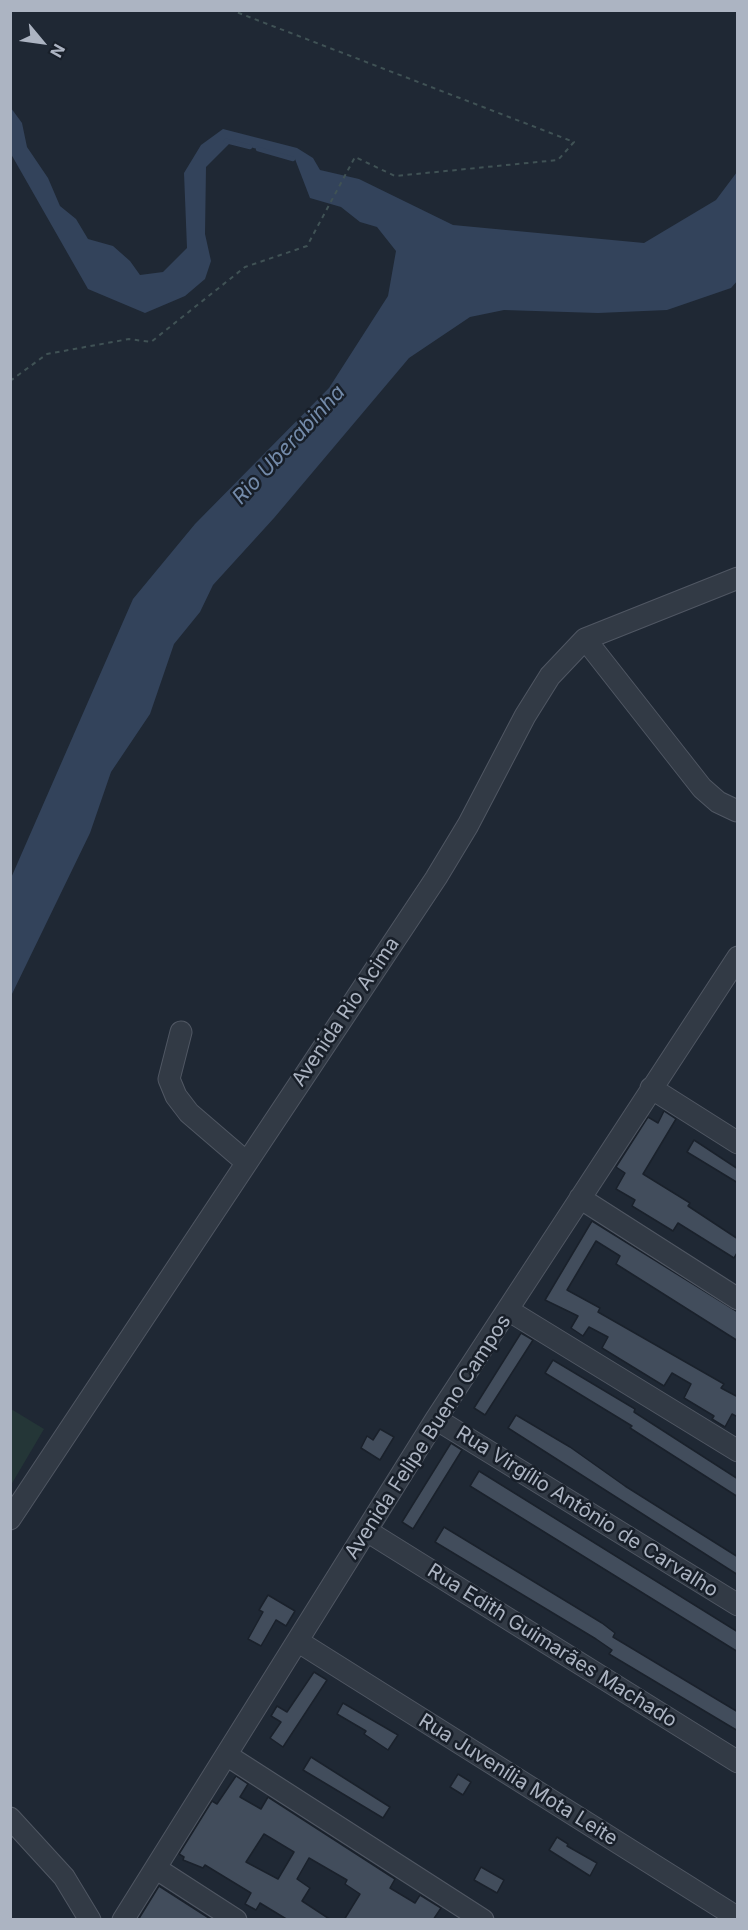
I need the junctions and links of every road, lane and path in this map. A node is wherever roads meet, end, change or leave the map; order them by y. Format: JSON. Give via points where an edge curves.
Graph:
{"nodes":[{"id":1,"x":231,"y":10,"type":"edge"},
{"id":2,"x":10,"y":381,"type":"edge"},
{"id":3,"x":738,"y":578,"type":"edge"},
{"id":4,"x":585,"y":639,"type":"junction"},
{"id":5,"x":737,"y":811,"type":"edge"},
{"id":6,"x":738,"y":957,"type":"edge"},
{"id":7,"x":181,"y":1032,"type":"dead end"},
{"id":8,"x":651,"y":1088,"type":"junction"},
{"id":9,"x":738,"y":1143,"type":"edge"},
{"id":10,"x":246,"y":1162,"type":"junction"},
{"id":11,"x":580,"y":1198,"type":"junction"},
{"id":12,"x":738,"y":1299,"type":"edge"},
{"id":13,"x":508,"y":1310,"type":"junction"},
{"id":14,"x":436,"y":1419,"type":"junction"},
{"id":15,"x":738,"y":1451,"type":"edge"},
{"id":16,"x":10,"y":1519,"type":"edge"},
{"id":17,"x":367,"y":1531,"type":"junction"},
{"id":18,"x":738,"y":1605,"type":"edge"},
{"id":19,"x":299,"y":1642,"type":"junction"},
{"id":20,"x":228,"y":1756,"type":"junction"},
{"id":21,"x":738,"y":1762,"type":"edge"},
{"id":22,"x":10,"y":1818,"type":"edge"},
{"id":23,"x":157,"y":1869,"type":"junction"},
{"id":24,"x":738,"y":1918,"type":"edge"},
{"id":25,"x":91,"y":1919,"type":"edge"},
{"id":26,"x":123,"y":1920,"type":"edge"},
{"id":27,"x":236,"y":1920,"type":"edge"},
{"id":28,"x":483,"y":1920,"type":"edge"}],
"edges":[{"from":1,"to":2,"type":"path","via":[[574,142],[558,160],[395,176],[355,157],[307,246],[245,267],[151,342],[129,339],[48,354]]},
{"from":3,"to":4,"type":"street","name":"Avenida Rio Acima"},
{"from":4,"to":5,"type":"street","via":[[702,788]]},
{"from":4,"to":10,"type":"street","name":"Avenida Rio Acima","via":[[537,696],[436,878]]},
{"from":6,"to":8,"type":"street","name":"Avenida Felipe Bueno Campos"},
{"from":7,"to":10,"type":"street","via":[[169,1079],[176,1096],[189,1113]]},
{"from":8,"to":9,"type":"street"},
{"from":8,"to":11,"type":"street","name":"Avenida Felipe Bueno Campos"},
{"from":10,"to":16,"type":"street","name":"Avenida Rio Acima"},
{"from":11,"to":12,"type":"street"},
{"from":11,"to":13,"type":"street","name":"Avenida Felipe Bueno Campos"},
{"from":13,"to":14,"type":"street","name":"Avenida Felipe Bueno Campos"},
{"from":13,"to":15,"type":"street"},
{"from":14,"to":17,"type":"street","name":"Avenida Felipe Bueno Campos"},
{"from":14,"to":18,"type":"street","name":"Rua Virgílio Antônio de Carvalho"},
{"from":17,"to":19,"type":"street","name":"Avenida Felipe Bueno Campos"},
{"from":17,"to":21,"type":"street","name":"Rua Edith Guimarães Machado"},
{"from":19,"to":20,"type":"street","name":"Avenida Felipe Bueno Campos"},
{"from":19,"to":24,"type":"street","name":"Rua Juvenília Mota Leite"},
{"from":20,"to":23,"type":"street","name":"Avenida Felipe Bueno Campos"},
{"from":20,"to":28,"type":"street"},
{"from":22,"to":25,"type":"street","via":[[64,1877]]},
{"from":23,"to":26,"type":"street","name":"Avenida Felipe Bueno Campos"},
{"from":23,"to":27,"type":"street"}]}
